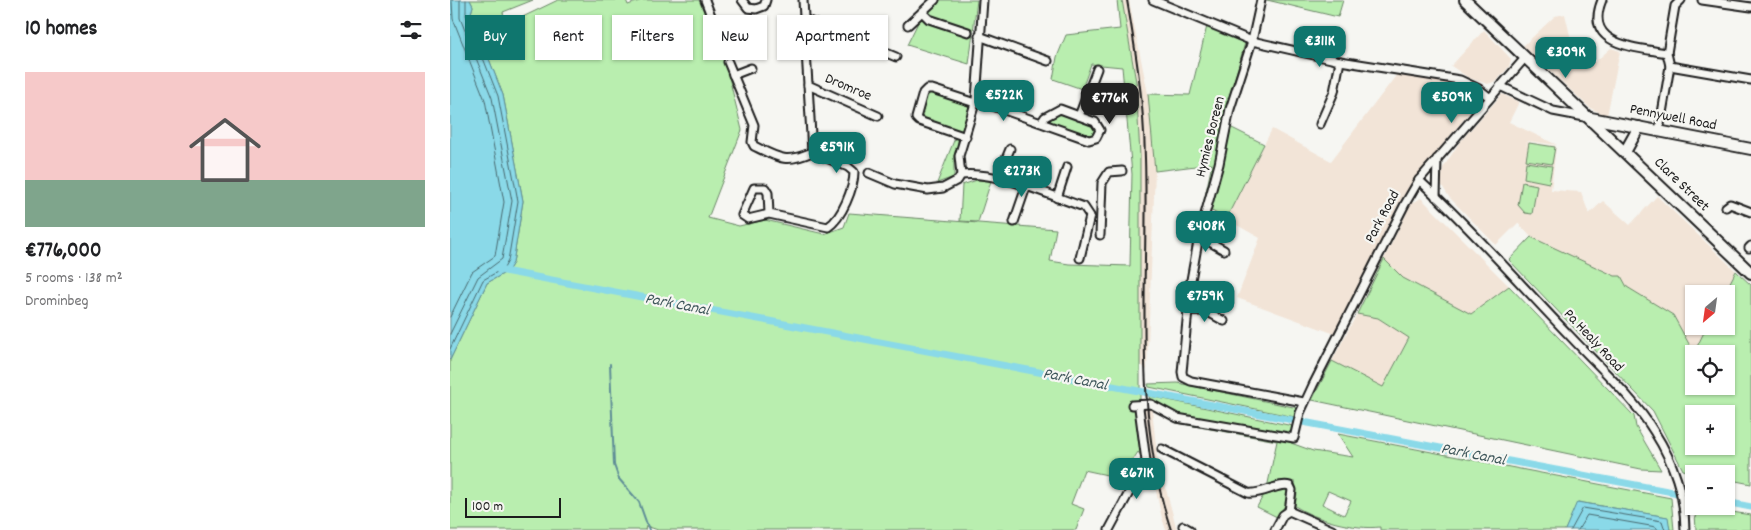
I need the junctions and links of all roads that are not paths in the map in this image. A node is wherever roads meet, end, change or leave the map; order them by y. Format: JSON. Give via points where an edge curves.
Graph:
{"nodes":[{"id":1,"x":704,"y":0,"type":"edge"},
{"id":2,"x":742,"y":0,"type":"edge"},
{"id":3,"x":766,"y":0,"type":"edge"},
{"id":4,"x":802,"y":0,"type":"edge"},
{"id":5,"x":935,"y":0,"type":"edge"},
{"id":6,"x":983,"y":0,"type":"edge"},
{"id":7,"x":1153,"y":0,"type":"edge"},
{"id":8,"x":1261,"y":0,"type":"edge"},
{"id":9,"x":1465,"y":0,"type":"edge"},
{"id":10,"x":1602,"y":0,"type":"edge"},
{"id":11,"x":1681,"y":0,"type":"edge"},
{"id":12,"x":1702,"y":0,"type":"edge"},
{"id":13,"x":1751,"y":7,"type":"edge"},
{"id":14,"x":922,"y":12,"type":"junction"},
{"id":15,"x":710,"y":15,"type":"edge"},
{"id":16,"x":804,"y":15,"type":"edge"},
{"id":17,"x":908,"y":24,"type":"dead end"},
{"id":18,"x":968,"y":32,"type":"dead end"},
{"id":19,"x":979,"y":36,"type":"junction"},
{"id":20,"x":1252,"y":41,"type":"junction"},
{"id":21,"x":1667,"y":53,"type":"junction"},
{"id":22,"x":888,"y":54,"type":"edge"},
{"id":23,"x":896,"y":57,"type":"dead end"},
{"id":24,"x":1525,"y":58,"type":"junction"},
{"id":25,"x":806,"y":60,"type":"edge"},
{"id":26,"x":1048,"y":61,"type":"dead end"},
{"id":27,"x":1340,"y":61,"type":"junction"},
{"id":28,"x":728,"y":62,"type":"dead end"},
{"id":29,"x":1670,"y":66,"type":"junction"},
{"id":30,"x":751,"y":68,"type":"dead end"},
{"id":31,"x":1097,"y":69,"type":"dead end"},
{"id":32,"x":733,"y":75,"type":"junction"},
{"id":33,"x":1751,"y":80,"type":"edge"},
{"id":34,"x":808,"y":85,"type":"junction"},
{"id":35,"x":1500,"y":86,"type":"junction"},
{"id":36,"x":1490,"y":98,"type":"junction"},
{"id":37,"x":976,"y":102,"type":"junction"},
{"id":38,"x":878,"y":116,"type":"dead end"},
{"id":39,"x":1079,"y":116,"type":"junction"},
{"id":40,"x":1590,"y":118,"type":"junction"},
{"id":41,"x":1040,"y":123,"type":"junction"},
{"id":42,"x":1320,"y":124,"type":"dead end"},
{"id":43,"x":1639,"y":127,"type":"junction"},
{"id":44,"x":1659,"y":131,"type":"junction"},
{"id":45,"x":966,"y":137,"type":"junction"},
{"id":46,"x":1010,"y":149,"type":"dead end"},
{"id":47,"x":1751,"y":149,"type":"edge"},
{"id":48,"x":812,"y":152,"type":"junction"},
{"id":49,"x":1625,"y":152,"type":"junction"},
{"id":50,"x":1437,"y":159,"type":"junction"},
{"id":51,"x":1067,"y":167,"type":"dead end"},
{"id":52,"x":1122,"y":171,"type":"dead end"},
{"id":53,"x":869,"y":173,"type":"dead end"},
{"id":54,"x":961,"y":175,"type":"junction"},
{"id":55,"x":998,"y":178,"type":"junction"},
{"id":56,"x":1419,"y":180,"type":"junction"},
{"id":57,"x":1026,"y":187,"type":"junction"},
{"id":58,"x":1436,"y":197,"type":"junction"},
{"id":59,"x":1057,"y":198,"type":"junction"},
{"id":60,"x":1726,"y":207,"type":"dead end"},
{"id":61,"x":1751,"y":212,"type":"edge"},
{"id":62,"x":769,"y":214,"type":"junction"},
{"id":63,"x":1090,"y":216,"type":"junction"},
{"id":64,"x":1101,"y":216,"type":"junction"},
{"id":65,"x":1014,"y":222,"type":"dead end"},
{"id":66,"x":1100,"y":235,"type":"dead end"},
{"id":67,"x":1199,"y":236,"type":"junction"},
{"id":68,"x":1224,"y":250,"type":"dead end"},
{"id":69,"x":1080,"y":258,"type":"dead end"},
{"id":70,"x":1751,"y":273,"type":"edge"},
{"id":71,"x":1189,"y":311,"type":"junction"},
{"id":72,"x":1224,"y":321,"type":"dead end"},
{"id":73,"x":1304,"y":402,"type":"junction"},
{"id":74,"x":1132,"y":405,"type":"dead end"},
{"id":75,"x":1141,"y":405,"type":"junction"},
{"id":76,"x":1162,"y":449,"type":"dead end"},
{"id":77,"x":1289,"y":511,"type":"junction"},
{"id":78,"x":1183,"y":526,"type":"dead end"},
{"id":79,"x":1109,"y":530,"type":"edge"},
{"id":80,"x":1190,"y":530,"type":"edge"},
{"id":81,"x":1275,"y":530,"type":"edge"},
{"id":82,"x":1332,"y":530,"type":"edge"},
{"id":83,"x":1685,"y":530,"type":"edge"}],
"edges":[{"from":1,"to":15,"type":"street"},
{"from":2,"to":3,"type":"street","via":[[748,8],[756,9],[764,6]]},
{"from":4,"to":16,"type":"street","name":"Dromroe"},
{"from":5,"to":14,"type":"street"},
{"from":6,"to":19,"type":"street"},
{"from":7,"to":20,"type":"street"},
{"from":8,"to":20,"type":"street","name":"Hymies Boreen"},
{"from":9,"to":24,"type":"main road","name":"Clare Street"},
{"from":10,"to":21,"type":"street","via":[[1597,12],[1597,25],[1604,36],[1616,42]]},
{"from":11,"to":21,"type":"street","via":[[1675,6]]},
{"from":12,"to":13,"type":"street"},
{"from":14,"to":17,"type":"street"},
{"from":14,"to":18,"type":"street","via":[[929,20]]},
{"from":19,"to":26,"type":"street"},
{"from":19,"to":37,"type":"street"},
{"from":20,"to":27,"type":"street"},
{"from":20,"to":67,"type":"street","name":"Hymies Boreen","via":[[1230,109]]},
{"from":21,"to":29,"type":"street"},
{"from":22,"to":23,"type":"street"},
{"from":24,"to":35,"type":"street","name":"Park Road"},
{"from":24,"to":40,"type":"main road","name":"Clare Street"},
{"from":25,"to":34,"type":"street","name":"Dromroe"},
{"from":27,"to":36,"type":"street","via":[[1460,80]]},
{"from":27,"to":42,"type":"street","via":[[1334,92]]},
{"from":28,"to":32,"type":"street"},
{"from":29,"to":33,"type":"street"},
{"from":29,"to":44,"type":"street"},
{"from":30,"to":32,"type":"street"},
{"from":31,"to":39,"type":"street"},
{"from":32,"to":48,"type":"street","via":[[754,125],[754,146],[780,159],[796,159]]},
{"from":34,"to":38,"type":"street","name":"Dromroe"},
{"from":34,"to":48,"type":"street","name":"Dromroe"},
{"from":35,"to":36,"type":"street","name":"Park Road"},
{"from":35,"to":40,"type":"street","via":[[1552,111]]},
{"from":36,"to":50,"type":"street","name":"Park Road"},
{"from":37,"to":41,"type":"street"},
{"from":37,"to":45,"type":"street"},
{"from":37,"to":45,"type":"street","via":[[932,89],[923,93],[916,118]]},
{"from":39,"to":41,"type":"street","via":[[1060,109],[1044,117]]},
{"from":39,"to":41,"type":"street","via":[[1099,126],[1096,138],[1089,140]]},
{"from":40,"to":43,"type":"main road","name":"Pennywell Road"},
{"from":40,"to":49,"type":"main road","name":"Clare Street"},
{"from":43,"to":44,"type":"main road","name":"Pennywell Road"},
{"from":43,"to":49,"type":"main road"},
{"from":44,"to":47,"type":"main road","name":"Pennywell Road"},
{"from":45,"to":54,"type":"street","via":[[959,156]]},
{"from":46,"to":55,"type":"street"},
{"from":48,"to":62,"type":"street","via":[[854,172],[834,223],[828,227]]},
{"from":49,"to":70,"type":"main road","name":"Clare Street"},
{"from":50,"to":56,"type":"street","name":"Park Road"},
{"from":50,"to":58,"type":"street"},
{"from":51,"to":59,"type":"street"},
{"from":52,"to":64,"type":"street","via":[[1109,172],[1102,183]]},
{"from":53,"to":54,"type":"street","via":[[895,184],[928,190],[954,183]]},
{"from":54,"to":55,"type":"street"},
{"from":55,"to":57,"type":"street"},
{"from":56,"to":58,"type":"street","name":"Pa Healy Road"},
{"from":56,"to":73,"type":"street","name":"Park Road"},
{"from":57,"to":59,"type":"street"},
{"from":57,"to":65,"type":"street"},
{"from":58,"to":83,"type":"street","name":"Pa Healy Road","via":[[1618,387],[1655,432],[1676,477]]},
{"from":59,"to":63,"type":"street","via":[[1084,207]]},
{"from":60,"to":61,"type":"street","via":[[1730,204]]},
{"from":62,"to":62,"type":"street","via":[[748,219],[742,215],[754,188],[765,188],[768,193]]},
{"from":63,"to":64,"type":"street"},
{"from":63,"to":69,"type":"street"},
{"from":64,"to":66,"type":"street"},
{"from":67,"to":68,"type":"street"},
{"from":67,"to":71,"type":"street","name":"Hymies Boreen"},
{"from":71,"to":72,"type":"street","via":[[1206,311]]},
{"from":71,"to":73,"type":"street","name":"Hymies Boreen","via":[[1183,377]]},
{"from":73,"to":75,"type":"street","name":"Park Road","via":[[1294,438],[1178,418],[1151,404]]},
{"from":74,"to":75,"type":"street"},
{"from":75,"to":79,"type":"street","via":[[1146,461]]},
{"from":76,"to":77,"type":"street","via":[[1248,493],[1290,486]]},
{"from":77,"to":81,"type":"street"},
{"from":77,"to":82,"type":"street"},
{"from":78,"to":80,"type":"street"}]}
